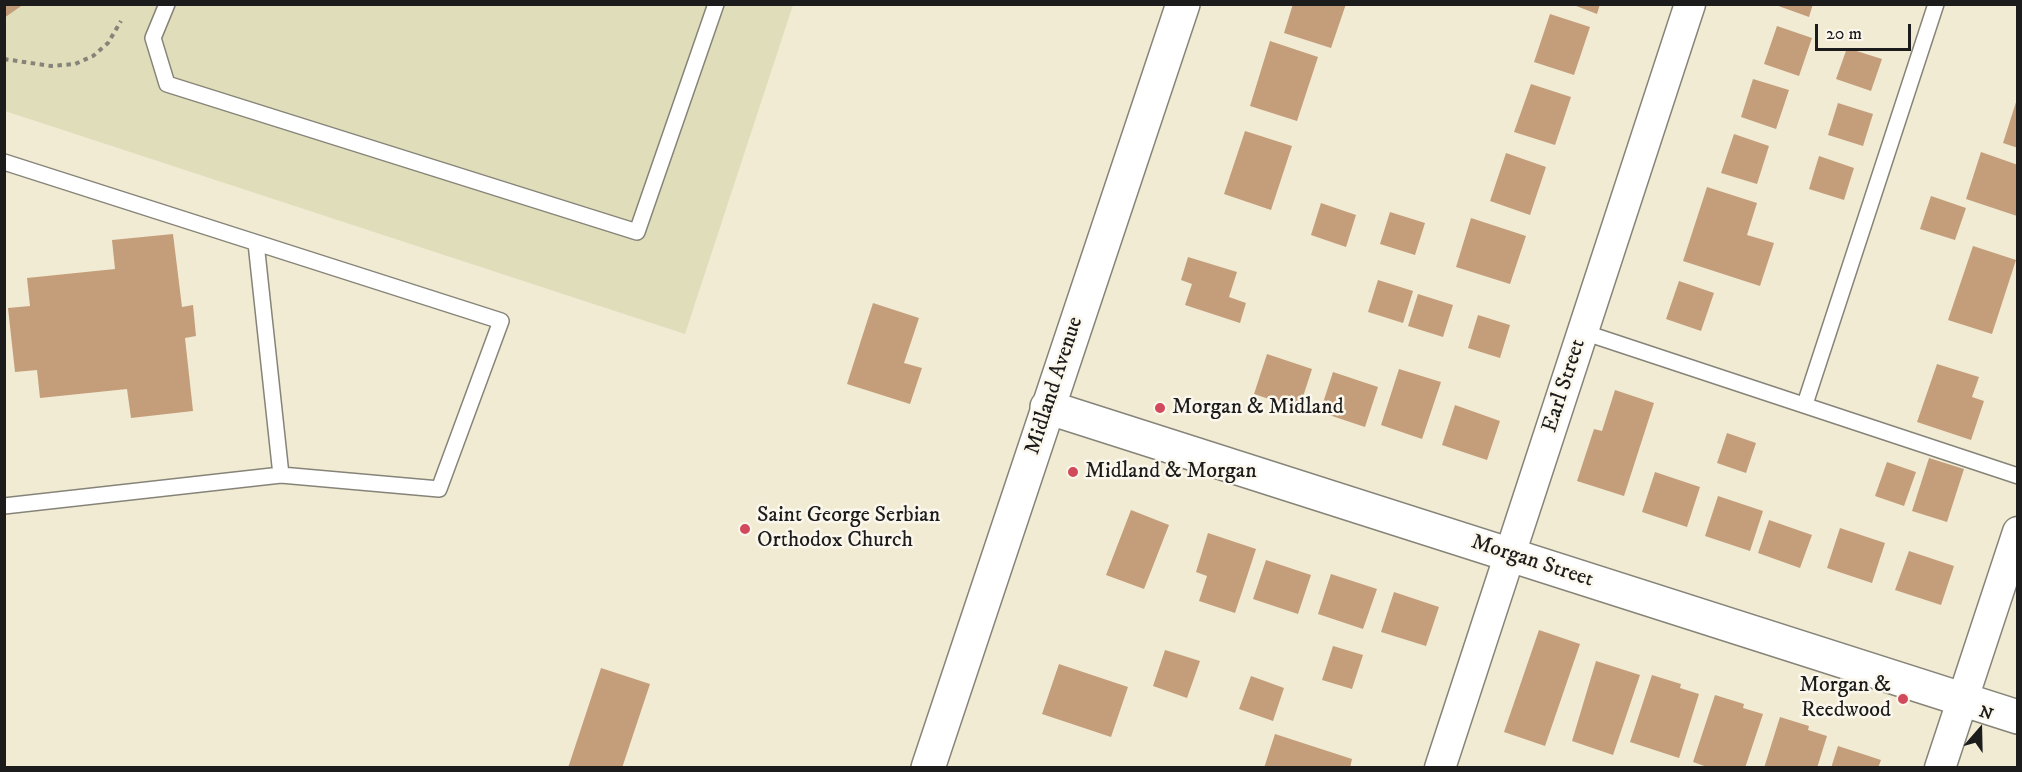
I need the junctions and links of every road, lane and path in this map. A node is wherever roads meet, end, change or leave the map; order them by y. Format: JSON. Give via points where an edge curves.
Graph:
{"nodes":[{"id":1,"x":167,"y":4,"type":"edge"},
{"id":2,"x":716,"y":4,"type":"edge"},
{"id":3,"x":1183,"y":4,"type":"edge"},
{"id":4,"x":1690,"y":4,"type":"edge"},
{"id":5,"x":1936,"y":4,"type":"edge"},
{"id":6,"x":121,"y":21,"type":"dead end"},
{"id":7,"x":4,"y":59,"type":"edge"},
{"id":8,"x":4,"y":162,"type":"edge"},
{"id":9,"x":256,"y":243,"type":"junction"},
{"id":10,"x":1582,"y":332,"type":"junction"},
{"id":11,"x":1805,"y":404,"type":"junction"},
{"id":12,"x":1047,"y":407,"type":"junction"},
{"id":13,"x":281,"y":476,"type":"junction"},
{"id":14,"x":2018,"y":476,"type":"edge"},
{"id":15,"x":4,"y":506,"type":"edge"},
{"id":16,"x":2018,"y":532,"type":"edge"},
{"id":17,"x":1510,"y":555,"type":"junction"},
{"id":18,"x":1962,"y":700,"type":"junction"},
{"id":19,"x":2018,"y":717,"type":"edge"},
{"id":20,"x":928,"y":768,"type":"edge"},
{"id":21,"x":1440,"y":768,"type":"edge"},
{"id":22,"x":1940,"y":768,"type":"edge"}],
"edges":[{"from":1,"to":2,"type":"lane","via":[[153,38],[167,84],[637,232]]},
{"from":3,"to":12,"type":"street","name":"Midland Avenue"},
{"from":4,"to":10,"type":"street","name":"Earl Street"},
{"from":5,"to":11,"type":"lane"},
{"from":6,"to":7,"type":"path","via":[[108,43],[75,64],[51,66]]},
{"from":8,"to":9,"type":"lane"},
{"from":9,"to":13,"type":"lane"},
{"from":9,"to":13,"type":"lane","via":[[501,321],[439,489]]},
{"from":10,"to":11,"type":"lane"},
{"from":10,"to":17,"type":"street","name":"Earl Street"},
{"from":11,"to":14,"type":"lane"},
{"from":12,"to":17,"type":"street","name":"Morgan Street"},
{"from":12,"to":20,"type":"street","name":"Midland Avenue"},
{"from":13,"to":15,"type":"lane"},
{"from":16,"to":18,"type":"street"},
{"from":17,"to":18,"type":"street","name":"Morgan Street"},
{"from":17,"to":21,"type":"street","name":"Earl Street"},
{"from":18,"to":19,"type":"street","name":"Morgan Street"},
{"from":18,"to":22,"type":"street"}]}
